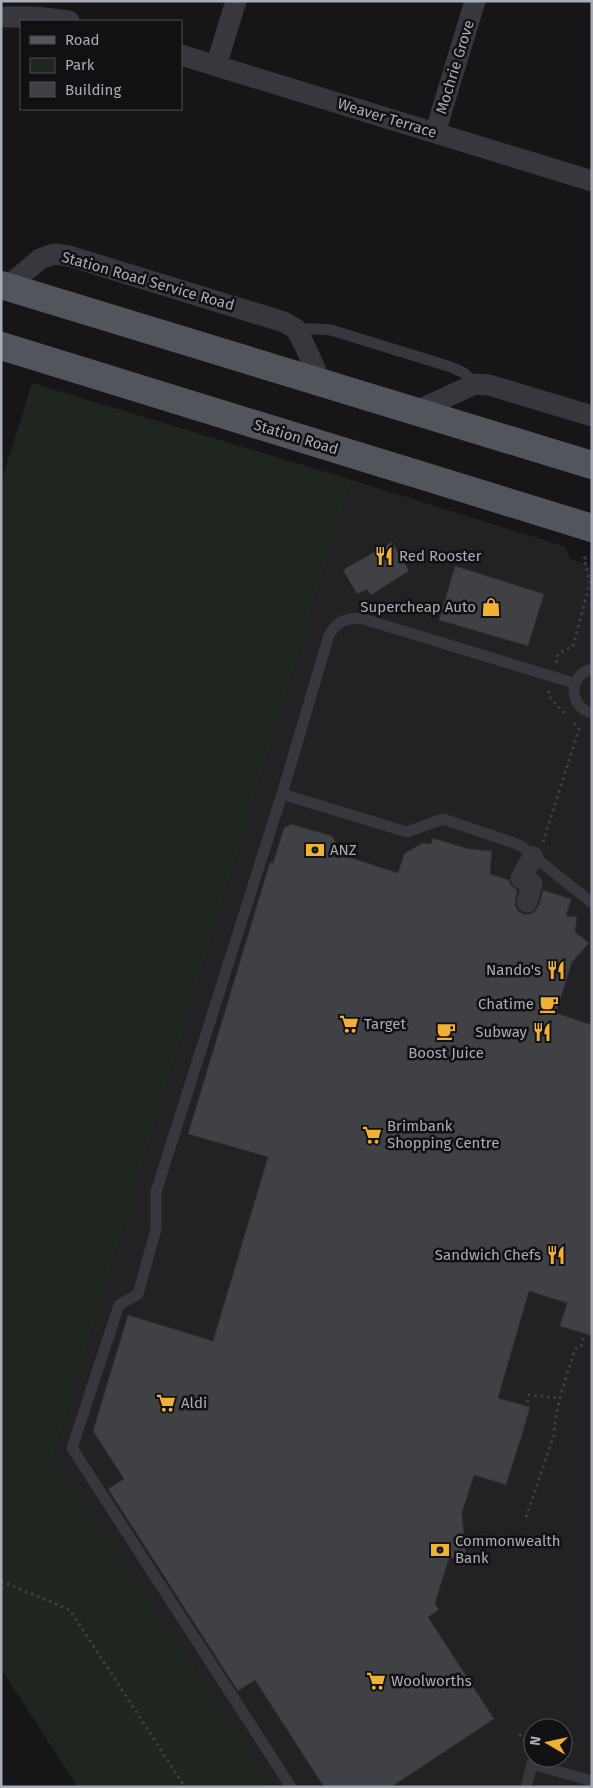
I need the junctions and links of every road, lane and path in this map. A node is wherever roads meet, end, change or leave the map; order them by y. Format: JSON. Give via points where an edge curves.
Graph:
{"nodes":[{"id":1,"x":32,"y":1,"type":"edge"},
{"id":2,"x":236,"y":1,"type":"edge"},
{"id":3,"x":475,"y":1,"type":"edge"},
{"id":4,"x":8,"y":12,"type":"edge"},
{"id":5,"x":60,"y":20,"type":"edge"},
{"id":6,"x":66,"y":20,"type":"edge"},
{"id":7,"x":182,"y":55,"type":"edge"},
{"id":8,"x":216,"y":66,"type":"junction"},
{"id":9,"x":435,"y":132,"type":"junction"},
{"id":10,"x":592,"y":181,"type":"edge"},
{"id":11,"x":4,"y":286,"type":"edge"},
{"id":12,"x":296,"y":330,"type":"junction"},
{"id":13,"x":1,"y":346,"type":"edge"},
{"id":14,"x":321,"y":382,"type":"junction"},
{"id":15,"x":476,"y":384,"type":"junction"},
{"id":16,"x":416,"y":411,"type":"junction"},
{"id":17,"x":592,"y":416,"type":"edge"},
{"id":18,"x":592,"y":465,"type":"edge"},
{"id":19,"x":584,"y":526,"type":"edge"},
{"id":20,"x":592,"y":545,"type":"edge"},
{"id":21,"x":591,"y":666,"type":"edge"},
{"id":22,"x":574,"y":683,"type":"junction"},
{"id":23,"x":592,"y":713,"type":"edge"},
{"id":24,"x":282,"y":794,"type":"junction"},
{"id":25,"x":533,"y":857,"type":"junction"},
{"id":26,"x":527,"y":902,"type":"dead end"},
{"id":27,"x":592,"y":903,"type":"edge"},
{"id":28,"x":583,"y":1338,"type":"dead end"},
{"id":29,"x":560,"y":1398,"type":"junction"},
{"id":30,"x":503,"y":1442,"type":"dead end"},
{"id":31,"x":526,"y":1517,"type":"dead end"},
{"id":32,"x":1,"y":1581,"type":"edge"},
{"id":33,"x":519,"y":1734,"type":"dead end"},
{"id":34,"x":523,"y":1738,"type":"edge"},
{"id":35,"x":592,"y":1781,"type":"edge"},
{"id":36,"x":185,"y":1787,"type":"edge"},
{"id":37,"x":291,"y":1787,"type":"edge"},
{"id":38,"x":526,"y":1787,"type":"edge"}],
"edges":[{"from":1,"to":6,"type":"street"},
{"from":2,"to":8,"type":"street"},
{"from":3,"to":9,"type":"street","name":"Mochrie Grove"},
{"from":4,"to":5,"type":"street"},
{"from":7,"to":8,"type":"street","name":"Weaver Terrace"},
{"from":8,"to":9,"type":"street","name":"Weaver Terrace"},
{"from":9,"to":10,"type":"street","name":"Weaver Terrace"},
{"from":11,"to":12,"type":"street","name":"Station Road Service Road","via":[[40,259],[54,254],[70,256],[284,322]]},
{"from":11,"to":14,"type":"main road"},
{"from":12,"to":14,"type":"street"},
{"from":12,"to":15,"type":"lane","name":"Station Road Service Road","via":[[331,330],[451,366]]},
{"from":13,"to":19,"type":"main road","name":"Station Road"},
{"from":14,"to":16,"type":"main road"},
{"from":15,"to":16,"type":"street"},
{"from":15,"to":17,"type":"street","name":"Station Road Service Road","via":[[488,384]]},
{"from":16,"to":18,"type":"main road"},
{"from":19,"to":20,"type":"main road"},
{"from":21,"to":22,"type":"lane"},
{"from":22,"to":23,"type":"lane","via":[[577,704]]},
{"from":22,"to":24,"type":"lane","via":[[360,618],[348,618],[336,624],[329,635]]},
{"from":24,"to":25,"type":"lane","via":[[407,832],[443,819],[514,843]]},
{"from":24,"to":37,"type":"lane","via":[[156,1192],[156,1229],[138,1294],[119,1305],[72,1448]]},
{"from":25,"to":26,"type":"street","via":[[520,878],[532,884]]},
{"from":25,"to":27,"type":"lane"},
{"from":28,"to":29,"type":"path","via":[[580,1347],[575,1349]]},
{"from":29,"to":30,"type":"path","via":[[529,1395],[516,1446]]},
{"from":29,"to":31,"type":"path","via":[[554,1435]]},
{"from":32,"to":36,"type":"path","via":[[70,1610]]},
{"from":33,"to":34,"type":"path"},
{"from":35,"to":38,"type":"lane","via":[[532,1764]]}]}
